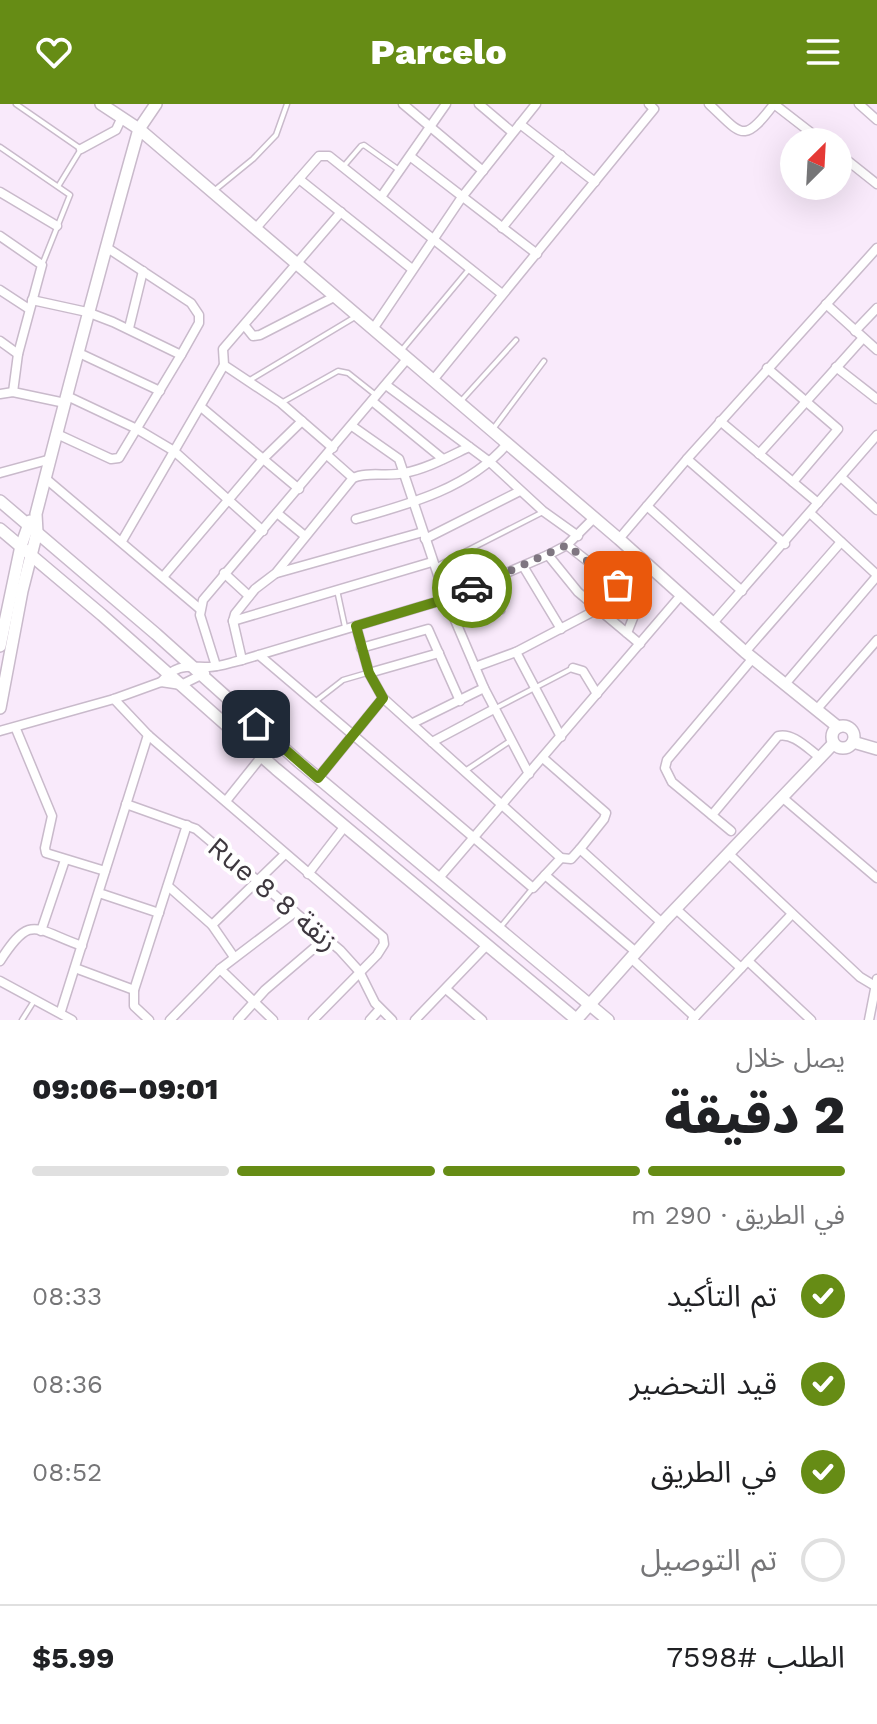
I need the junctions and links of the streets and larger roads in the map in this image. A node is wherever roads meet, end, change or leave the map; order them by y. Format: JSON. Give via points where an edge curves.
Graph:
{"nodes":[{"id":1,"x":101,"y":104,"type":"edge"},
{"id":2,"x":156,"y":104,"type":"edge"},
{"id":3,"x":446,"y":104,"type":"edge"},
{"id":4,"x":479,"y":104,"type":"edge"},
{"id":5,"x":536,"y":104,"type":"edge"},
{"id":6,"x":709,"y":104,"type":"edge"},
{"id":7,"x":774,"y":104,"type":"edge"},
{"id":8,"x":406,"y":105,"type":"edge"},
{"id":9,"x":654,"y":106,"type":"edge"},
{"id":10,"x":865,"y":106,"type":"edge"},
{"id":11,"x":122,"y":117,"type":"junction"},
{"id":12,"x":877,"y":120,"type":"edge"},
{"id":13,"x":520,"y":124,"type":"junction"},
{"id":14,"x":429,"y":127,"type":"junction"},
{"id":15,"x":805,"y":128,"type":"edge"},
{"id":16,"x":139,"y":129,"type":"junction"},
{"id":17,"x":512,"y":132,"type":"junction"},
{"id":18,"x":81,"y":149,"type":"road end"},
{"id":19,"x":561,"y":155,"type":"junction"},
{"id":20,"x":411,"y":157,"type":"junction"},
{"id":21,"x":852,"y":164,"type":"edge"},
{"id":22,"x":483,"y":171,"type":"junction"},
{"id":23,"x":299,"y":179,"type":"junction"},
{"id":24,"x":595,"y":182,"type":"junction"},
{"id":25,"x":877,"y":184,"type":"edge"},
{"id":26,"x":0,"y":192,"type":"edge"},
{"id":27,"x":381,"y":197,"type":"junction"},
{"id":28,"x":462,"y":197,"type":"junction"},
{"id":29,"x":341,"y":212,"type":"junction"},
{"id":30,"x":57,"y":226,"type":"road end"},
{"id":31,"x":256,"y":228,"type":"junction"},
{"id":32,"x":502,"y":228,"type":"junction"},
{"id":33,"x":0,"y":236,"type":"edge"},
{"id":34,"x":433,"y":240,"type":"junction"},
{"id":35,"x":106,"y":247,"type":"junction"},
{"id":36,"x":877,"y":248,"type":"edge"},
{"id":37,"x":537,"y":254,"type":"junction"},
{"id":38,"x":297,"y":263,"type":"junction"},
{"id":39,"x":412,"y":269,"type":"junction"},
{"id":40,"x":143,"y":271,"type":"junction"},
{"id":41,"x":0,"y":290,"type":"edge"},
{"id":42,"x":502,"y":294,"type":"junction"},
{"id":43,"x":334,"y":297,"type":"junction"},
{"id":44,"x":826,"y":304,"type":"junction"},
{"id":45,"x":30,"y":305,"type":"junction"},
{"id":46,"x":877,"y":308,"type":"edge"},
{"id":47,"x":87,"y":312,"type":"junction"},
{"id":48,"x":245,"y":326,"type":"junction"},
{"id":49,"x":129,"y":328,"type":"junction"},
{"id":50,"x":373,"y":329,"type":"junction"},
{"id":51,"x":855,"y":331,"type":"junction"},
{"id":52,"x":863,"y":338,"type":"junction"},
{"id":53,"x":0,"y":341,"type":"edge"},
{"id":54,"x":877,"y":350,"type":"edge"},
{"id":55,"x":79,"y":353,"type":"junction"},
{"id":56,"x":18,"y":354,"type":"junction"},
{"id":57,"x":181,"y":355,"type":"junction"},
{"id":58,"x":404,"y":356,"type":"junction"},
{"id":59,"x":224,"y":365,"type":"junction"},
{"id":60,"x":836,"y":367,"type":"junction"},
{"id":61,"x":767,"y":368,"type":"junction"},
{"id":62,"x":433,"y":380,"type":"junction"},
{"id":63,"x":386,"y":385,"type":"junction"},
{"id":64,"x":160,"y":391,"type":"junction"},
{"id":65,"x":13,"y":392,"type":"junction"},
{"id":66,"x":0,"y":394,"type":"edge"},
{"id":67,"x":374,"y":398,"type":"junction"},
{"id":68,"x":877,"y":399,"type":"edge"},
{"id":69,"x":66,"y":400,"type":"junction"},
{"id":70,"x":806,"y":402,"type":"junction"},
{"id":71,"x":201,"y":407,"type":"junction"},
{"id":72,"x":302,"y":421,"type":"junction"},
{"id":73,"x":720,"y":421,"type":"junction"},
{"id":74,"x":352,"y":426,"type":"junction"},
{"id":75,"x":137,"y":429,"type":"junction"},
{"id":76,"x":57,"y":434,"type":"junction"},
{"id":77,"x":877,"y":435,"type":"edge"},
{"id":78,"x":507,"y":444,"type":"junction"},
{"id":79,"x":469,"y":447,"type":"junction"},
{"id":80,"x":174,"y":451,"type":"junction"},
{"id":81,"x":330,"y":452,"type":"junction"},
{"id":82,"x":759,"y":454,"type":"junction"},
{"id":83,"x":51,"y":459,"type":"junction"},
{"id":84,"x":263,"y":459,"type":"junction"},
{"id":85,"x":443,"y":459,"type":"junction"},
{"id":86,"x":687,"y":459,"type":"junction"},
{"id":87,"x":491,"y":463,"type":"junction"},
{"id":88,"x":0,"y":473,"type":"edge"},
{"id":89,"x":405,"y":473,"type":"junction"},
{"id":90,"x":841,"y":477,"type":"junction"},
{"id":91,"x":45,"y":478,"type":"junction"},
{"id":92,"x":353,"y":478,"type":"junction"},
{"id":93,"x":793,"y":482,"type":"junction"},
{"id":94,"x":299,"y":489,"type":"junction"},
{"id":95,"x":520,"y":491,"type":"junction"},
{"id":96,"x":229,"y":498,"type":"junction"},
{"id":97,"x":0,"y":501,"type":"edge"},
{"id":98,"x":414,"y":503,"type":"junction"},
{"id":99,"x":818,"y":503,"type":"junction"},
{"id":100,"x":647,"y":506,"type":"junction"},
{"id":101,"x":877,"y":510,"type":"edge"},
{"id":102,"x":277,"y":513,"type":"junction"},
{"id":103,"x":810,"y":513,"type":"junction"},
{"id":104,"x":32,"y":519,"type":"junction"},
{"id":105,"x":356,"y":519,"type":"dead end"},
{"id":106,"x":593,"y":519,"type":"junction"},
{"id":107,"x":0,"y":529,"type":"edge"},
{"id":108,"x":263,"y":531,"type":"junction"},
{"id":109,"x":37,"y":532,"type":"junction"},
{"id":110,"x":424,"y":535,"type":"junction"},
{"id":111,"x":305,"y":536,"type":"junction"},
{"id":112,"x":578,"y":536,"type":"junction"},
{"id":113,"x":619,"y":539,"type":"junction"},
{"id":114,"x":122,"y":541,"type":"junction"},
{"id":115,"x":841,"y":542,"type":"junction"},
{"id":116,"x":785,"y":544,"type":"junction"},
{"id":117,"x":567,"y":545,"type":"junction"},
{"id":118,"x":21,"y":546,"type":"junction"},
{"id":119,"x":31,"y":555,"type":"junction"},
{"id":120,"x":548,"y":555,"type":"junction"},
{"id":121,"x":433,"y":565,"type":"junction"},
{"id":122,"x":523,"y":566,"type":"junction"},
{"id":123,"x":224,"y":573,"type":"junction"},
{"id":124,"x":276,"y":573,"type":"junction"},
{"id":125,"x":877,"y":575,"type":"edge"},
{"id":126,"x":163,"y":577,"type":"junction"},
{"id":127,"x":5,"y":591,"type":"edge"},
{"id":128,"x":742,"y":591,"type":"junction"},
{"id":129,"x":682,"y":594,"type":"junction"},
{"id":130,"x":249,"y":596,"type":"junction"},
{"id":131,"x":446,"y":599,"type":"junction"},
{"id":132,"x":200,"y":609,"type":"junction"},
{"id":133,"x":598,"y":609,"type":"junction"},
{"id":134,"x":233,"y":621,"type":"junction"},
{"id":135,"x":713,"y":623,"type":"junction"},
{"id":136,"x":356,"y":626,"type":"junction"},
{"id":137,"x":561,"y":629,"type":"junction"},
{"id":138,"x":627,"y":633,"type":"junction"},
{"id":139,"x":877,"y":640,"type":"edge"},
{"id":140,"x":640,"y":644,"type":"junction"},
{"id":141,"x":0,"y":646,"type":"edge"},
{"id":142,"x":361,"y":648,"type":"junction"},
{"id":143,"x":516,"y":652,"type":"junction"},
{"id":144,"x":439,"y":653,"type":"junction"},
{"id":145,"x":259,"y":655,"type":"junction"},
{"id":146,"x":749,"y":655,"type":"junction"},
{"id":147,"x":242,"y":660,"type":"junction"},
{"id":148,"x":189,"y":664,"type":"junction"},
{"id":149,"x":214,"y":667,"type":"junction"},
{"id":150,"x":475,"y":667,"type":"junction"},
{"id":151,"x":573,"y":668,"type":"road end"},
{"id":152,"x":369,"y":673,"type":"junction"},
{"id":153,"x":201,"y":675,"type":"junction"},
{"id":154,"x":164,"y":678,"type":"junction"},
{"id":155,"x":786,"y":683,"type":"junction"},
{"id":156,"x":181,"y":685,"type":"junction"},
{"id":157,"x":484,"y":688,"type":"junction"},
{"id":158,"x":597,"y":694,"type":"junction"},
{"id":159,"x":383,"y":698,"type":"junction"},
{"id":160,"x":114,"y":699,"type":"junction"},
{"id":161,"x":460,"y":701,"type":"junction"},
{"id":162,"x":0,"y":708,"type":"edge"},
{"id":163,"x":494,"y":709,"type":"junction"},
{"id":164,"x":817,"y":709,"type":"junction"},
{"id":165,"x":413,"y":723,"type":"junction"},
{"id":166,"x":838,"y":727,"type":"junction"},
{"id":167,"x":16,"y":729,"type":"junction"},
{"id":168,"x":0,"y":731,"type":"edge"},
{"id":169,"x":352,"y":734,"type":"junction"},
{"id":170,"x":148,"y":735,"type":"junction"},
{"id":171,"x":561,"y":737,"type":"junction"},
{"id":172,"x":432,"y":742,"type":"junction"},
{"id":173,"x":853,"y":742,"type":"junction"},
{"id":174,"x":833,"y":744,"type":"junction"},
{"id":175,"x":877,"y":749,"type":"edge"},
{"id":176,"x":262,"y":756,"type":"junction"},
{"id":177,"x":543,"y":758,"type":"junction"},
{"id":178,"x":821,"y":758,"type":"junction"},
{"id":179,"x":529,"y":774,"type":"junction"},
{"id":180,"x":318,"y":778,"type":"junction"},
{"id":181,"x":783,"y":798,"type":"junction"},
{"id":182,"x":226,"y":801,"type":"junction"},
{"id":183,"x":126,"y":804,"type":"junction"},
{"id":184,"x":502,"y":805,"type":"junction"},
{"id":185,"x":712,"y":815,"type":"junction"},
{"id":186,"x":187,"y":825,"type":"junction"},
{"id":187,"x":345,"y":826,"type":"junction"},
{"id":188,"x":731,"y":831,"type":"dead end"},
{"id":189,"x":473,"y":837,"type":"junction"},
{"id":190,"x":580,"y":849,"type":"junction"},
{"id":191,"x":285,"y":854,"type":"junction"},
{"id":192,"x":729,"y":854,"type":"junction"},
{"id":193,"x":561,"y":858,"type":"junction"},
{"id":194,"x":65,"y":860,"type":"junction"},
{"id":195,"x":105,"y":871,"type":"junction"},
{"id":196,"x":308,"y":874,"type":"junction"},
{"id":197,"x":545,"y":875,"type":"junction"},
{"id":198,"x":439,"y":878,"type":"junction"},
{"id":199,"x":877,"y":878,"type":"edge"},
{"id":200,"x":258,"y":880,"type":"junction"},
{"id":201,"x":168,"y":886,"type":"junction"},
{"id":202,"x":99,"y":893,"type":"junction"},
{"id":203,"x":676,"y":909,"type":"junction"},
{"id":204,"x":295,"y":912,"type":"junction"},
{"id":205,"x":159,"y":913,"type":"junction"},
{"id":206,"x":792,"y":914,"type":"junction"},
{"id":207,"x":662,"y":923,"type":"junction"},
{"id":208,"x":212,"y":925,"type":"junction"},
{"id":209,"x":41,"y":931,"type":"junction"},
{"id":210,"x":327,"y":937,"type":"junction"},
{"id":211,"x":82,"y":946,"type":"junction"},
{"id":212,"x":486,"y":946,"type":"junction"},
{"id":213,"x":634,"y":955,"type":"junction"},
{"id":214,"x":234,"y":957,"type":"junction"},
{"id":215,"x":0,"y":961,"type":"edge"},
{"id":216,"x":744,"y":964,"type":"junction"},
{"id":217,"x":75,"y":968,"type":"junction"},
{"id":218,"x":220,"y":969,"type":"junction"},
{"id":219,"x":359,"y":971,"type":"junction"},
{"id":220,"x":0,"y":981,"type":"edge"},
{"id":221,"x":876,"y":982,"type":"edge"},
{"id":222,"x":446,"y":989,"type":"junction"},
{"id":223,"x":134,"y":990,"type":"junction"},
{"id":224,"x":254,"y":1002,"type":"junction"},
{"id":225,"x":590,"y":1004,"type":"junction"},
{"id":226,"x":380,"y":1009,"type":"junction"},
{"id":227,"x":61,"y":1011,"type":"junction"},
{"id":228,"x":474,"y":1012,"type":"junction"},
{"id":229,"x":693,"y":1018,"type":"edge"},
{"id":230,"x":72,"y":1020,"type":"edge"},
{"id":231,"x":149,"y":1020,"type":"edge"},
{"id":232,"x":170,"y":1020,"type":"edge"},
{"id":233,"x":238,"y":1020,"type":"edge"},
{"id":234,"x":273,"y":1020,"type":"edge"},
{"id":235,"x":313,"y":1020,"type":"edge"},
{"id":236,"x":370,"y":1020,"type":"edge"},
{"id":237,"x":392,"y":1020,"type":"edge"},
{"id":238,"x":415,"y":1020,"type":"edge"},
{"id":239,"x":467,"y":1020,"type":"edge"},
{"id":240,"x":482,"y":1020,"type":"edge"},
{"id":241,"x":576,"y":1020,"type":"edge"},
{"id":242,"x":608,"y":1020,"type":"edge"},
{"id":243,"x":811,"y":1020,"type":"edge"},
{"id":244,"x":869,"y":1020,"type":"edge"}],
"edges":[{"from":1,"to":11,"type":"street"},
{"from":2,"to":16,"type":"street"},
{"from":3,"to":14,"type":"street"},
{"from":4,"to":17,"type":"street"},
{"from":5,"to":13,"type":"street"},
{"from":6,"to":7,"type":"street","via":[[742,133],[753,129]]},
{"from":7,"to":15,"type":"street"},
{"from":8,"to":14,"type":"street"},
{"from":9,"to":24,"type":"street"},
{"from":10,"to":12,"type":"street"},
{"from":11,"to":16,"type":"street"},
{"from":11,"to":18,"type":"street","via":[[116,130]]},
{"from":13,"to":17,"type":"street"},
{"from":13,"to":19,"type":"street"},
{"from":14,"to":20,"type":"street"},
{"from":14,"to":22,"type":"street"},
{"from":16,"to":31,"type":"street"},
{"from":16,"to":35,"type":"street"},
{"from":17,"to":22,"type":"street"},
{"from":19,"to":24,"type":"street"},
{"from":19,"to":32,"type":"street"},
{"from":20,"to":27,"type":"street"},
{"from":20,"to":28,"type":"street"},
{"from":21,"to":25,"type":"street"},
{"from":22,"to":28,"type":"street"},
{"from":23,"to":27,"type":"street","via":[[323,154]]},
{"from":23,"to":29,"type":"street"},
{"from":23,"to":31,"type":"street"},
{"from":24,"to":37,"type":"street"},
{"from":26,"to":30,"type":"street"},
{"from":27,"to":34,"type":"street"},
{"from":28,"to":32,"type":"street"},
{"from":28,"to":34,"type":"street"},
{"from":29,"to":38,"type":"street"},
{"from":29,"to":39,"type":"street"},
{"from":31,"to":38,"type":"street"},
{"from":32,"to":37,"type":"street"},
{"from":33,"to":45,"type":"street","via":[[42,265]]},
{"from":34,"to":39,"type":"street"},
{"from":34,"to":42,"type":"street"},
{"from":35,"to":40,"type":"street"},
{"from":35,"to":47,"type":"street"},
{"from":36,"to":44,"type":"street"},
{"from":37,"to":42,"type":"street"},
{"from":38,"to":43,"type":"street"},
{"from":38,"to":48,"type":"street"},
{"from":39,"to":50,"type":"street"},
{"from":40,"to":49,"type":"street"},
{"from":40,"to":57,"type":"street","via":[[191,303],[199,315],[197,331]]},
{"from":41,"to":45,"type":"street"},
{"from":42,"to":62,"type":"street"},
{"from":43,"to":48,"type":"street","via":[[260,335],[253,336]]},
{"from":43,"to":50,"type":"street"},
{"from":44,"to":51,"type":"street"},
{"from":44,"to":61,"type":"street"},
{"from":45,"to":47,"type":"street"},
{"from":45,"to":56,"type":"street"},
{"from":46,"to":51,"type":"street"},
{"from":47,"to":49,"type":"street"},
{"from":47,"to":55,"type":"street"},
{"from":48,"to":59,"type":"street","via":[[223,349]]},
{"from":49,"to":57,"type":"street"},
{"from":50,"to":58,"type":"street"},
{"from":51,"to":52,"type":"street"},
{"from":52,"to":54,"type":"street"},
{"from":52,"to":60,"type":"street"},
{"from":53,"to":56,"type":"street"},
{"from":55,"to":64,"type":"street"},
{"from":55,"to":69,"type":"street"},
{"from":56,"to":65,"type":"street"},
{"from":57,"to":64,"type":"street"},
{"from":58,"to":62,"type":"street"},
{"from":58,"to":63,"type":"street"},
{"from":59,"to":71,"type":"street"},
{"from":59,"to":72,"type":"street"},
{"from":60,"to":68,"type":"street"},
{"from":60,"to":70,"type":"street"},
{"from":61,"to":70,"type":"street"},
{"from":61,"to":73,"type":"street"},
{"from":62,"to":78,"type":"street"},
{"from":63,"to":67,"type":"street"},
{"from":63,"to":79,"type":"street"},
{"from":64,"to":75,"type":"street"},
{"from":65,"to":66,"type":"street"},
{"from":65,"to":69,"type":"street"},
{"from":67,"to":74,"type":"street"},
{"from":67,"to":85,"type":"street"},
{"from":69,"to":75,"type":"street"},
{"from":69,"to":76,"type":"street"},
{"from":70,"to":82,"type":"street"},
{"from":70,"to":93,"type":"street","via":[[838,429]]},
{"from":71,"to":80,"type":"street"},
{"from":71,"to":84,"type":"street"},
{"from":72,"to":81,"type":"street"},
{"from":72,"to":84,"type":"street"},
{"from":73,"to":82,"type":"street"},
{"from":73,"to":86,"type":"street"},
{"from":74,"to":81,"type":"street"},
{"from":74,"to":89,"type":"street","via":[[399,459]]},
{"from":75,"to":76,"type":"street","via":[[115,460]]},
{"from":75,"to":80,"type":"street"},
{"from":76,"to":83,"type":"street"},
{"from":77,"to":90,"type":"street"},
{"from":78,"to":87,"type":"street"},
{"from":78,"to":106,"type":"street"},
{"from":79,"to":85,"type":"street"},
{"from":79,"to":87,"type":"street"},
{"from":80,"to":96,"type":"street"},
{"from":80,"to":114,"type":"street"},
{"from":81,"to":92,"type":"street"},
{"from":81,"to":94,"type":"street"},
{"from":82,"to":93,"type":"street"},
{"from":83,"to":88,"type":"street"},
{"from":83,"to":91,"type":"street"},
{"from":84,"to":94,"type":"street"},
{"from":84,"to":96,"type":"street"},
{"from":85,"to":89,"type":"street"},
{"from":86,"to":100,"type":"street"},
{"from":86,"to":116,"type":"street"},
{"from":87,"to":95,"type":"street"},
{"from":87,"to":98,"type":"street"},
{"from":89,"to":92,"type":"street"},
{"from":89,"to":98,"type":"street"},
{"from":90,"to":99,"type":"street"},
{"from":90,"to":101,"type":"street"},
{"from":91,"to":104,"type":"street"},
{"from":91,"to":114,"type":"street"},
{"from":92,"to":111,"type":"street"},
{"from":93,"to":99,"type":"street"},
{"from":94,"to":102,"type":"street"},
{"from":95,"to":110,"type":"street"},
{"from":95,"to":112,"type":"street"},
{"from":96,"to":108,"type":"street"},
{"from":96,"to":126,"type":"street"},
{"from":97,"to":104,"type":"street"},
{"from":98,"to":105,"type":"street"},
{"from":98,"to":110,"type":"street"},
{"from":99,"to":103,"type":"street"},
{"from":100,"to":113,"type":"street"},
{"from":100,"to":128,"type":"street"},
{"from":102,"to":108,"type":"street"},
{"from":102,"to":111,"type":"street"},
{"from":103,"to":115,"type":"street"},
{"from":103,"to":116,"type":"street"},
{"from":104,"to":109,"type":"street"},
{"from":104,"to":118,"type":"street"},
{"from":106,"to":112,"type":"street"},
{"from":106,"to":113,"type":"street"},
{"from":107,"to":118,"type":"street"},
{"from":108,"to":123,"type":"street"},
{"from":109,"to":119,"type":"street"},
{"from":109,"to":148,"type":"street"},
{"from":110,"to":121,"type":"street"},
{"from":110,"to":124,"type":"street"},
{"from":111,"to":124,"type":"street"},
{"from":112,"to":117,"type":"street"},
{"from":113,"to":129,"type":"street"},
{"from":114,"to":126,"type":"street"},
{"from":115,"to":125,"type":"street"},
{"from":115,"to":146,"type":"street"},
{"from":116,"to":128,"type":"street"},
{"from":117,"to":120,"type":"street"},
{"from":117,"to":138,"type":"street","via":[[633,601]]},
{"from":118,"to":119,"type":"street"},
{"from":118,"to":127,"type":"street"},
{"from":119,"to":154,"type":"street"},
{"from":119,"to":162,"type":"street"},
{"from":120,"to":122,"type":"street"},
{"from":120,"to":133,"type":"street"},
{"from":121,"to":131,"type":"street"},
{"from":121,"to":134,"type":"street"},
{"from":122,"to":131,"type":"street"},
{"from":122,"to":137,"type":"street"},
{"from":123,"to":130,"type":"street"},
{"from":123,"to":132,"type":"street"},
{"from":124,"to":130,"type":"street"},
{"from":125,"to":155,"type":"street"},
{"from":126,"to":132,"type":"street"},
{"from":127,"to":141,"type":"street"},
{"from":128,"to":135,"type":"street"},
{"from":129,"to":135,"type":"street"},
{"from":129,"to":140,"type":"street"},
{"from":130,"to":134,"type":"street"},
{"from":131,"to":136,"type":"street"},
{"from":131,"to":150,"type":"street"},
{"from":132,"to":149,"type":"street"},
{"from":133,"to":137,"type":"street"},
{"from":133,"to":138,"type":"street"},
{"from":134,"to":147,"type":"street"},
{"from":135,"to":146,"type":"street"},
{"from":136,"to":142,"type":"street"},
{"from":136,"to":145,"type":"street"},
{"from":137,"to":143,"type":"street"},
{"from":138,"to":140,"type":"street"},
{"from":139,"to":164,"type":"street"},
{"from":140,"to":158,"type":"street"},
{"from":142,"to":144,"type":"street","via":[[426,629]]},
{"from":142,"to":152,"type":"street"},
{"from":143,"to":150,"type":"street"},
{"from":143,"to":171,"type":"street"},
{"from":144,"to":152,"type":"street"},
{"from":144,"to":161,"type":"street"},
{"from":145,"to":147,"type":"street"},
{"from":145,"to":169,"type":"street"},
{"from":146,"to":155,"type":"street"},
{"from":146,"to":185,"type":"street","via":[[665,768],[672,782]]},
{"from":147,"to":149,"type":"street"},
{"from":148,"to":149,"type":"street"},
{"from":148,"to":153,"type":"street"},
{"from":148,"to":154,"type":"street"},
{"from":149,"to":153,"type":"street"},
{"from":150,"to":157,"type":"street"},
{"from":151,"to":158,"type":"street","via":[[580,668]]},
{"from":152,"to":159,"type":"street"},
{"from":153,"to":156,"type":"street"},
{"from":153,"to":180,"type":"street"},
{"from":154,"to":156,"type":"street"},
{"from":154,"to":160,"type":"street"},
{"from":155,"to":164,"type":"street"},
{"from":156,"to":176,"type":"street"},
{"from":157,"to":161,"type":"street"},
{"from":157,"to":163,"type":"street"},
{"from":158,"to":171,"type":"street"},
{"from":159,"to":165,"type":"street"},
{"from":159,"to":169,"type":"street"},
{"from":160,"to":167,"type":"street"},
{"from":160,"to":170,"type":"street"},
{"from":161,"to":165,"type":"street"},
{"from":163,"to":172,"type":"street"},
{"from":163,"to":179,"type":"street"},
{"from":164,"to":166,"type":"street"},
{"from":165,"to":172,"type":"street"},
{"from":166,"to":173,"type":"street","via":[[852,731]]},
{"from":166,"to":174,"type":"street"},
{"from":167,"to":168,"type":"street"},
{"from":167,"to":194,"type":"street","via":[[51,810],[46,851]]},
{"from":169,"to":180,"type":"street"},
{"from":169,"to":189,"type":"street"},
{"from":170,"to":182,"type":"street"},
{"from":170,"to":183,"type":"street"},
{"from":171,"to":177,"type":"street"},
{"from":172,"to":184,"type":"street"},
{"from":173,"to":174,"type":"street","via":[[844,748]]},
{"from":173,"to":175,"type":"street"},
{"from":174,"to":178,"type":"street"},
{"from":176,"to":182,"type":"street"},
{"from":176,"to":187,"type":"street"},
{"from":177,"to":179,"type":"street"},
{"from":177,"to":190,"type":"street","via":[[606,813]]},
{"from":178,"to":181,"type":"street"},
{"from":178,"to":185,"type":"street","via":[[791,737],[778,736]]},
{"from":179,"to":184,"type":"street"},
{"from":180,"to":198,"type":"street"},
{"from":181,"to":192,"type":"street"},
{"from":181,"to":199,"type":"street"},
{"from":182,"to":191,"type":"street"},
{"from":183,"to":186,"type":"street","name":"Rue 8 8 زنقة"},
{"from":183,"to":195,"type":"street"},
{"from":184,"to":189,"type":"street"},
{"from":184,"to":193,"type":"street"},
{"from":185,"to":188,"type":"street"},
{"from":186,"to":200,"type":"street","name":"Rue 8 8 زنقة"},
{"from":186,"to":201,"type":"street"},
{"from":187,"to":196,"type":"street"},
{"from":187,"to":212,"type":"street"},
{"from":189,"to":197,"type":"street","via":[[533,888]]},
{"from":189,"to":198,"type":"street"},
{"from":190,"to":193,"type":"street","via":[[568,860]]},
{"from":190,"to":207,"type":"street"},
{"from":191,"to":196,"type":"street"},
{"from":191,"to":200,"type":"street"},
{"from":192,"to":203,"type":"street"},
{"from":192,"to":206,"type":"street"},
{"from":193,"to":197,"type":"street"},
{"from":194,"to":195,"type":"street"},
{"from":194,"to":209,"type":"street"},
{"from":195,"to":202,"type":"street"},
{"from":196,"to":219,"type":"street","via":[[383,937],[382,949]]},
{"from":197,"to":213,"type":"street"},
{"from":198,"to":225,"type":"street"},
{"from":200,"to":204,"type":"street","name":"Rue 8 8 زنقة"},
{"from":200,"to":208,"type":"street"},
{"from":201,"to":205,"type":"street"},
{"from":201,"to":208,"type":"street"},
{"from":202,"to":205,"type":"street"},
{"from":202,"to":211,"type":"street"},
{"from":203,"to":207,"type":"street"},
{"from":203,"to":216,"type":"street"},
{"from":204,"to":210,"type":"street","name":"Rue 8 8 زنقة"},
{"from":204,"to":214,"type":"street"},
{"from":205,"to":223,"type":"street"},
{"from":206,"to":216,"type":"street"},
{"from":206,"to":221,"type":"street","via":[[860,977]]},
{"from":207,"to":213,"type":"street"},
{"from":208,"to":214,"type":"street"},
{"from":209,"to":211,"type":"street"},
{"from":209,"to":215,"type":"street","via":[[21,932]]},
{"from":210,"to":219,"type":"street","name":"Rue 8 8 زنقة"},
{"from":210,"to":224,"type":"street"},
{"from":211,"to":217,"type":"street"},
{"from":212,"to":222,"type":"street"},
{"from":212,"to":241,"type":"street"},
{"from":213,"to":225,"type":"street"},
{"from":213,"to":229,"type":"street"},
{"from":214,"to":218,"type":"street"},
{"from":216,"to":229,"type":"street"},
{"from":216,"to":243,"type":"street"},
{"from":217,"to":223,"type":"street"},
{"from":217,"to":227,"type":"street"},
{"from":218,"to":224,"type":"street"},
{"from":218,"to":232,"type":"street"},
{"from":219,"to":226,"type":"street","name":"Rue 8 8 زنقة"},
{"from":219,"to":235,"type":"street"},
{"from":220,"to":227,"type":"street"},
{"from":221,"to":244,"type":"street"},
{"from":222,"to":228,"type":"street"},
{"from":222,"to":238,"type":"street"},
{"from":223,"to":231,"type":"street","via":[[134,1006]]},
{"from":224,"to":233,"type":"street"},
{"from":224,"to":234,"type":"street"},
{"from":225,"to":241,"type":"street"},
{"from":225,"to":242,"type":"street"},
{"from":226,"to":236,"type":"street"},
{"from":226,"to":237,"type":"street","name":"Rue 8 8 زنقة"},
{"from":227,"to":230,"type":"street"},
{"from":228,"to":239,"type":"street"},
{"from":228,"to":240,"type":"street"}]}
